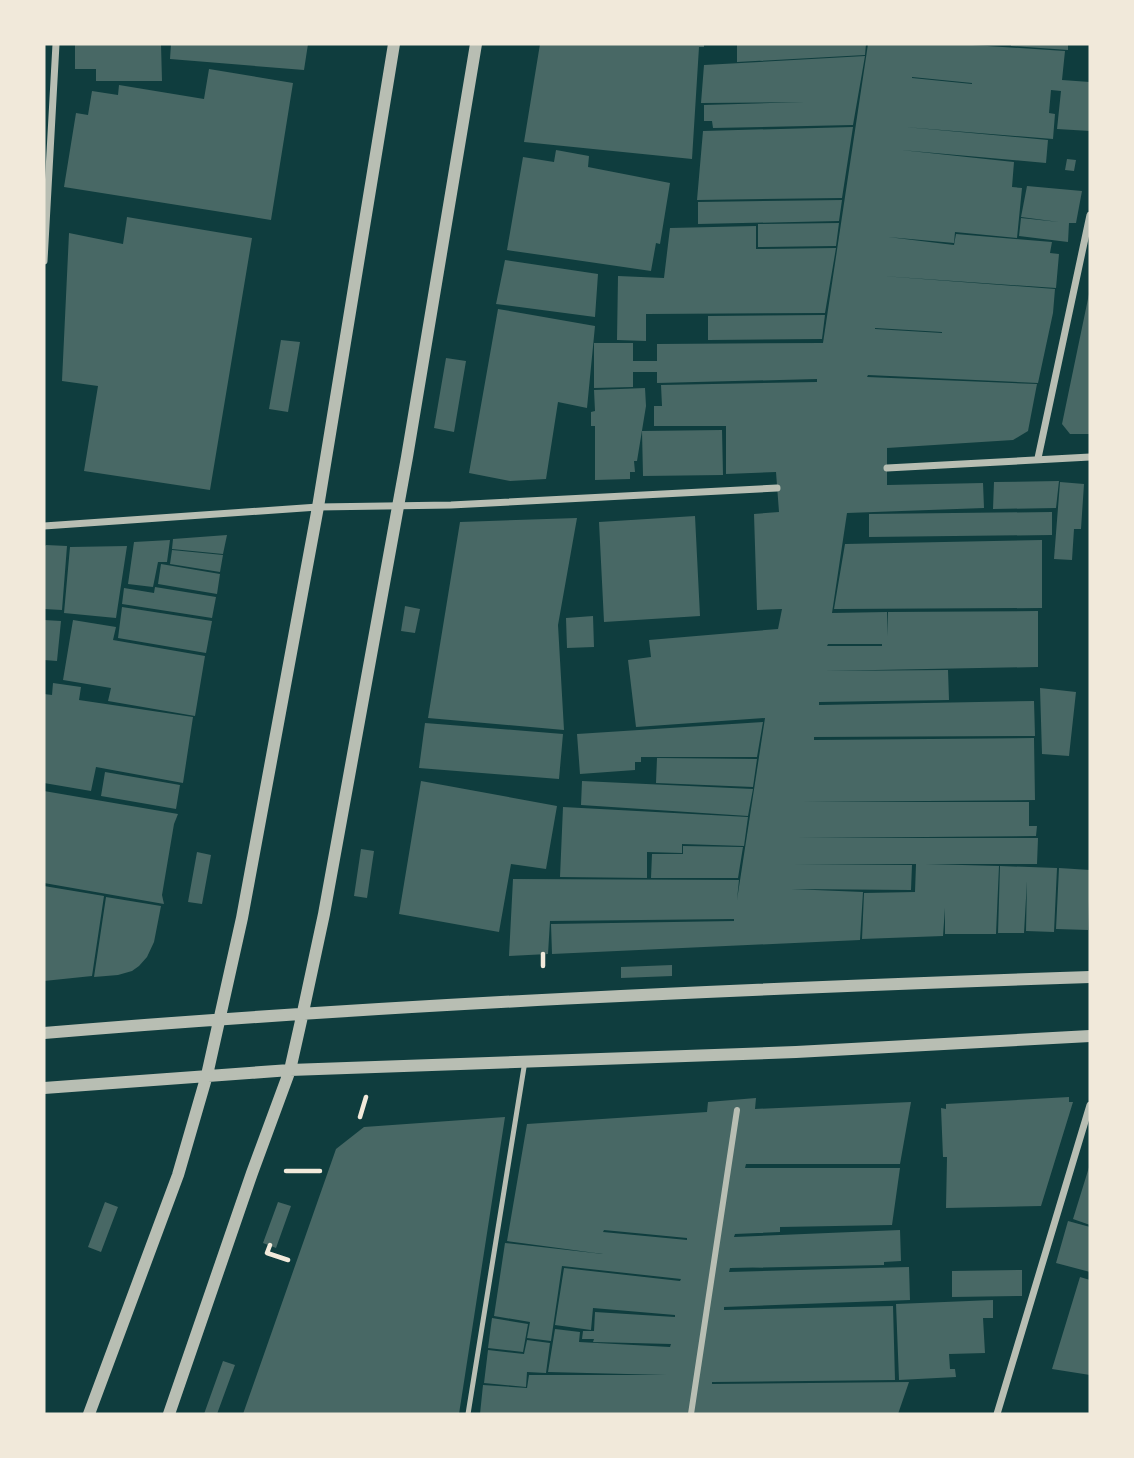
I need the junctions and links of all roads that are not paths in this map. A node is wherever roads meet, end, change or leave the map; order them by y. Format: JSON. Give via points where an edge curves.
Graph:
{"nodes":[{"id":1,"x":55,"y":44,"type":"edge"},
{"id":2,"x":394,"y":44,"type":"edge"},
{"id":3,"x":476,"y":44,"type":"edge"},
{"id":4,"x":1090,"y":215,"type":"edge"},
{"id":5,"x":44,"y":261,"type":"edge"},
{"id":6,"x":1090,"y":457,"type":"edge"},
{"id":7,"x":1038,"y":458,"type":"junction"},
{"id":8,"x":887,"y":467,"type":"dead end"},
{"id":9,"x":777,"y":488,"type":"dead end"},
{"id":10,"x":398,"y":506,"type":"junction"},
{"id":11,"x":318,"y":507,"type":"junction"},
{"id":12,"x":44,"y":526,"type":"edge"},
{"id":13,"x":1090,"y":976,"type":"edge"},
{"id":14,"x":303,"y":1012,"type":"junction"},
{"id":15,"x":219,"y":1020,"type":"junction"},
{"id":16,"x":44,"y":1033,"type":"edge"},
{"id":17,"x":1090,"y":1036,"type":"edge"},
{"id":18,"x":525,"y":1060,"type":"junction"},
{"id":19,"x":290,"y":1070,"type":"junction"},
{"id":20,"x":207,"y":1075,"type":"junction"},
{"id":21,"x":44,"y":1088,"type":"edge"},
{"id":22,"x":1090,"y":1104,"type":"edge"},
{"id":23,"x":737,"y":1110,"type":"dead end"},
{"id":24,"x":89,"y":1414,"type":"edge"},
{"id":25,"x":169,"y":1414,"type":"edge"},
{"id":26,"x":468,"y":1414,"type":"edge"},
{"id":27,"x":691,"y":1414,"type":"edge"},
{"id":28,"x":997,"y":1414,"type":"edge"}],
"edges":[{"from":1,"to":5,"type":"street"},
{"from":2,"to":11,"type":"street"},
{"from":3,"to":10,"type":"street"},
{"from":4,"to":7,"type":"street"},
{"from":6,"to":7,"type":"street"},
{"from":7,"to":8,"type":"street"},
{"from":9,"to":10,"type":"street"},
{"from":10,"to":11,"type":"street"},
{"from":10,"to":14,"type":"street"},
{"from":11,"to":12,"type":"street"},
{"from":11,"to":15,"type":"street"},
{"from":13,"to":14,"type":"street"},
{"from":14,"to":15,"type":"street"},
{"from":14,"to":19,"type":"street"},
{"from":15,"to":16,"type":"street"},
{"from":15,"to":20,"type":"street"},
{"from":17,"to":18,"type":"street","via":[[796,1052]]},
{"from":18,"to":19,"type":"street"},
{"from":18,"to":26,"type":"lane"},
{"from":19,"to":20,"type":"street"},
{"from":19,"to":25,"type":"street"},
{"from":20,"to":21,"type":"street"},
{"from":20,"to":24,"type":"street","via":[[178,1175]]},
{"from":22,"to":28,"type":"street"},
{"from":23,"to":27,"type":"street"}]}
